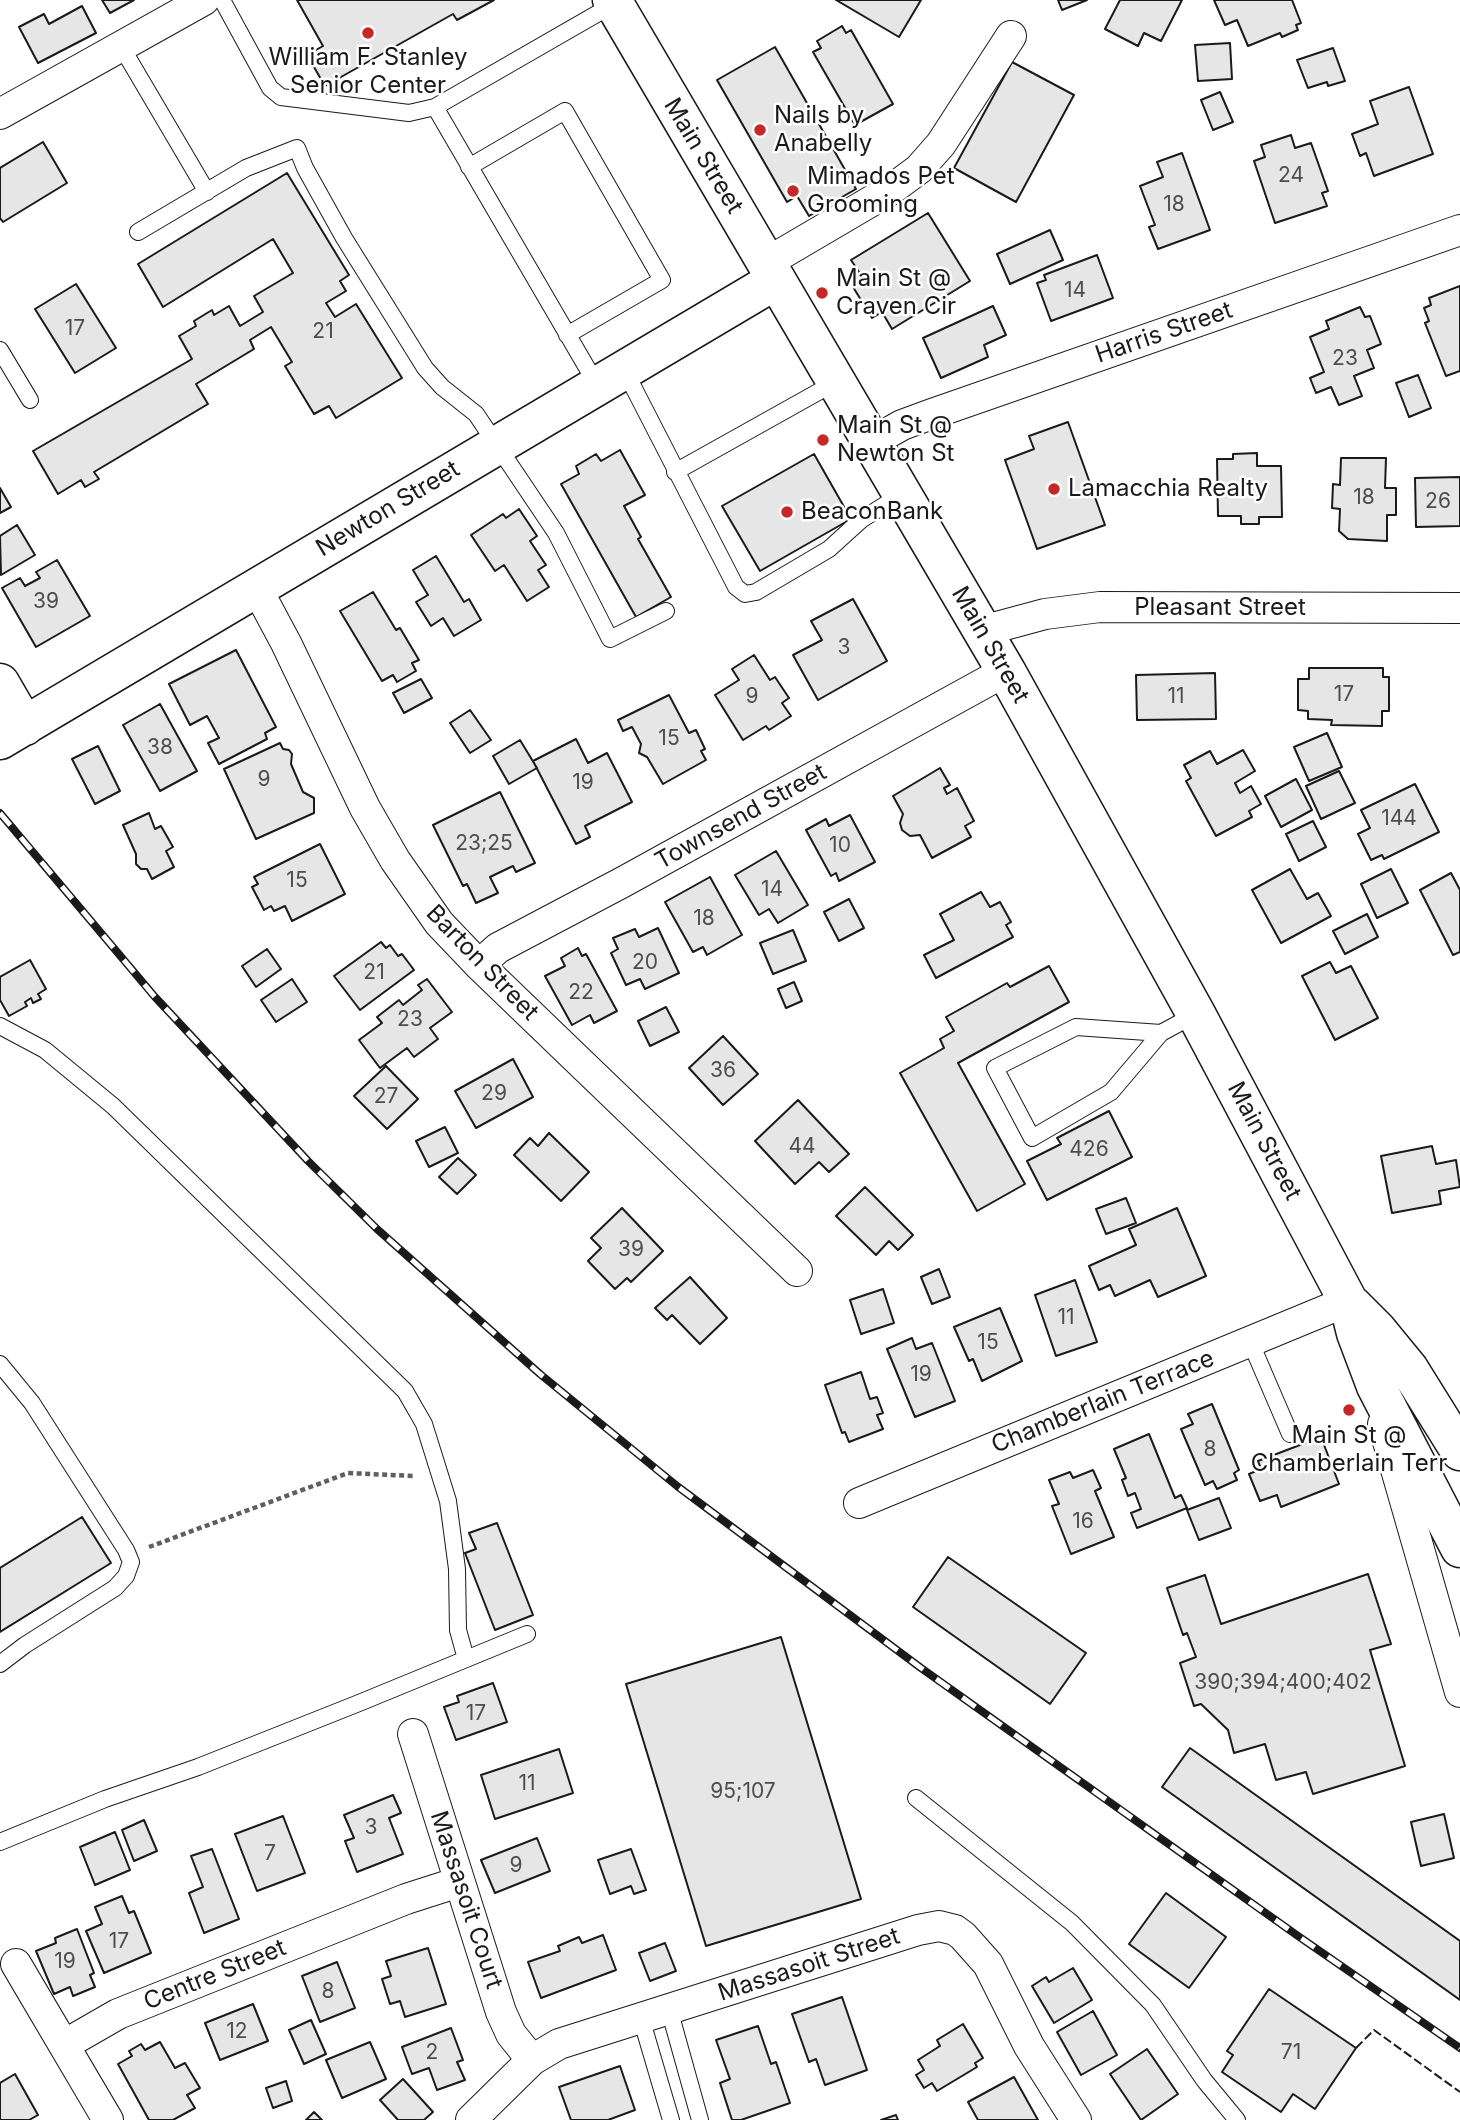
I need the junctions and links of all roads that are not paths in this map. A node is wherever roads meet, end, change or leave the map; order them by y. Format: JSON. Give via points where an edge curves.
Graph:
{"nodes":[{"id":1,"x":204,"y":0,"type":"edge"},
{"id":2,"x":222,"y":0,"type":"edge"},
{"id":3,"x":613,"y":2,"type":"edge"},
{"id":4,"x":1011,"y":36,"type":"dead end"},
{"id":5,"x":121,"y":46,"type":"junction"},
{"id":6,"x":435,"y":107,"type":"junction"},
{"id":7,"x":0,"y":114,"type":"edge"},
{"id":8,"x":469,"y":167,"type":"junction"},
{"id":9,"x":206,"y":191,"type":"junction"},
{"id":10,"x":1460,"y":230,"type":"edge"},
{"id":11,"x":138,"y":232,"type":"dead end"},
{"id":12,"x":771,"y":271,"type":"junction"},
{"id":13,"x":567,"y":335,"type":"junction"},
{"id":14,"x":0,"y":350,"type":"edge"},
{"id":15,"x":610,"y":377,"type":"junction"},
{"id":16,"x":836,"y":382,"type":"junction"},
{"id":17,"x":30,"y":400,"type":"dead end"},
{"id":18,"x":872,"y":442,"type":"junction"},
{"id":19,"x":497,"y":445,"type":"junction"},
{"id":20,"x":675,"y":472,"type":"junction"},
{"id":21,"x":902,"y":494,"type":"junction"},
{"id":22,"x":256,"y":587,"type":"junction"},
{"id":23,"x":1460,"y":608,"type":"edge"},
{"id":24,"x":666,"y":611,"type":"dead end"},
{"id":25,"x":982,"y":632,"type":"junction"},
{"id":26,"x":1006,"y":671,"type":"junction"},
{"id":27,"x":0,"y":683,"type":"edge"},
{"id":28,"x":12,"y":733,"type":"edge"},
{"id":29,"x":479,"y":965,"type":"junction"},
{"id":30,"x":1196,"y":1014,"type":"junction"},
{"id":31,"x":0,"y":1026,"type":"edge"},
{"id":32,"x":1161,"y":1033,"type":"junction"},
{"id":33,"x":797,"y":1271,"type":"dead end"},
{"id":34,"x":1348,"y":1301,"type":"junction"},
{"id":35,"x":1250,"y":1342,"type":"junction"},
{"id":36,"x":1364,"y":1357,"type":"junction"},
{"id":37,"x":0,"y":1364,"type":"edge"},
{"id":38,"x":1290,"y":1434,"type":"dead end"},
{"id":39,"x":1460,"y":1451,"type":"edge"},
{"id":40,"x":859,"y":1503,"type":"dead end"},
{"id":41,"x":1460,"y":1548,"type":"edge"},
{"id":42,"x":527,"y":1634,"type":"dead end"},
{"id":43,"x":466,"y":1659,"type":"junction"},
{"id":44,"x":0,"y":1664,"type":"edge"},
{"id":45,"x":1460,"y":1692,"type":"edge"},
{"id":46,"x":414,"y":1734,"type":"dead end"},
{"id":47,"x":916,"y":1798,"type":"dead end"},
{"id":48,"x":0,"y":1842,"type":"edge"},
{"id":49,"x":459,"y":1882,"type":"junction"},
{"id":50,"x":16,"y":1964,"type":"dead end"},
{"id":51,"x":655,"y":2014,"type":"junction"},
{"id":52,"x":64,"y":2045,"type":"junction"},
{"id":53,"x":532,"y":2060,"type":"junction"},
{"id":54,"x":108,"y":2120,"type":"edge"},
{"id":55,"x":471,"y":2120,"type":"edge"},
{"id":56,"x":670,"y":2120,"type":"edge"},
{"id":57,"x":700,"y":2120,"type":"edge"},
{"id":58,"x":1076,"y":2120,"type":"edge"},
{"id":59,"x":1237,"y":2120,"type":"edge"}],
"edges":[{"from":1,"to":5,"type":"street"},
{"from":2,"to":6,"type":"lane","via":[[271,88],[281,97],[398,113]]},
{"from":3,"to":6,"type":"lane"},
{"from":3,"to":12,"type":"main road","name":"Main Street"},
{"from":4,"to":12,"type":"street","via":[[941,144],[919,169]]},
{"from":5,"to":7,"type":"street"},
{"from":5,"to":9,"type":"lane"},
{"from":6,"to":8,"type":"lane"},
{"from":8,"to":13,"type":"lane"},
{"from":8,"to":13,"type":"lane","via":[[565,111],[662,280]]},
{"from":9,"to":11,"type":"lane"},
{"from":9,"to":19,"type":"lane","via":[[297,148],[344,238],[425,368],[476,414]]},
{"from":10,"to":18,"type":"street","name":"Harris Street","via":[[929,415]]},
{"from":12,"to":15,"type":"main road","name":"Newton Street"},
{"from":12,"to":16,"type":"main road","name":"Main Street"},
{"from":13,"to":15,"type":"lane"},
{"from":14,"to":17,"type":"lane"},
{"from":15,"to":19,"type":"main road","name":"Newton Street"},
{"from":15,"to":20,"type":"lane","via":[[645,406]]},
{"from":16,"to":18,"type":"main road","name":"Main Street"},
{"from":16,"to":20,"type":"lane"},
{"from":18,"to":21,"type":"main road","name":"Main Street"},
{"from":19,"to":22,"type":"main road","name":"Newton Street"},
{"from":19,"to":24,"type":"lane","via":[[561,542],[610,639]]},
{"from":20,"to":21,"type":"lane","via":[[736,587],[744,594],[756,592],[830,549],[861,520]]},
{"from":21,"to":25,"type":"main road","name":"Main Street"},
{"from":22,"to":28,"type":"main road","name":"Newton Street"},
{"from":22,"to":29,"type":"street","name":"Barton Street","via":[[385,843],[439,923]]},
{"from":23,"to":25,"type":"street","name":"Pleasant Street","via":[[1100,607],[1045,614]]},
{"from":25,"to":26,"type":"main road","name":"Main Street"},
{"from":26,"to":29,"type":"street","name":"Townsend Street","via":[[498,948]]},
{"from":26,"to":30,"type":"main road","name":"Main Street"},
{"from":27,"to":28,"type":"main road"},
{"from":29,"to":33,"type":"street","name":"Barton Street"},
{"from":30,"to":32,"type":"lane"},
{"from":30,"to":34,"type":"main road","name":"Main Street"},
{"from":31,"to":43,"type":"lane","via":[[52,1055],[113,1105],[396,1381],[419,1412],[448,1501],[457,1569],[458,1630]]},
{"from":32,"to":32,"type":"lane","via":[[1076,1027],[995,1068],[1032,1139],[1111,1092]]},
{"from":34,"to":35,"type":"street","name":"Chamberlain Terrace"},
{"from":34,"to":36,"type":"main road","name":"Main Street"},
{"from":34,"to":39,"type":"main road","name":"Main Street","via":[[1393,1348]]},
{"from":35,"to":38,"type":"lane"},
{"from":35,"to":40,"type":"street","name":"Chamberlain Terrace"},
{"from":36,"to":41,"type":"main road","name":"Main Street"},
{"from":36,"to":45,"type":"street"},
{"from":37,"to":44,"type":"lane","via":[[32,1404],[129,1556],[129,1571],[115,1588]]},
{"from":42,"to":43,"type":"lane"},
{"from":43,"to":48,"type":"lane"},
{"from":46,"to":49,"type":"street","name":"Massasoit Court"},
{"from":47,"to":59,"type":"lane","via":[[1072,1923],[1153,2006]]},
{"from":49,"to":52,"type":"street","name":"Centre Street","via":[[118,2014]]},
{"from":49,"to":53,"type":"street","name":"Massasoit Court","via":[[501,2012],[511,2034]]},
{"from":50,"to":52,"type":"street"},
{"from":51,"to":53,"type":"street","name":"Massasoit Street","via":[[559,2044]]},
{"from":51,"to":56,"type":"lane"},
{"from":51,"to":57,"type":"lane"},
{"from":51,"to":58,"type":"street","name":"Massasoit Street","via":[[918,1930],[946,1927],[963,1936],[988,1964],[1029,2046]]},
{"from":52,"to":54,"type":"street"},
{"from":53,"to":55,"type":"street","name":"Massasoit Street"}]}
